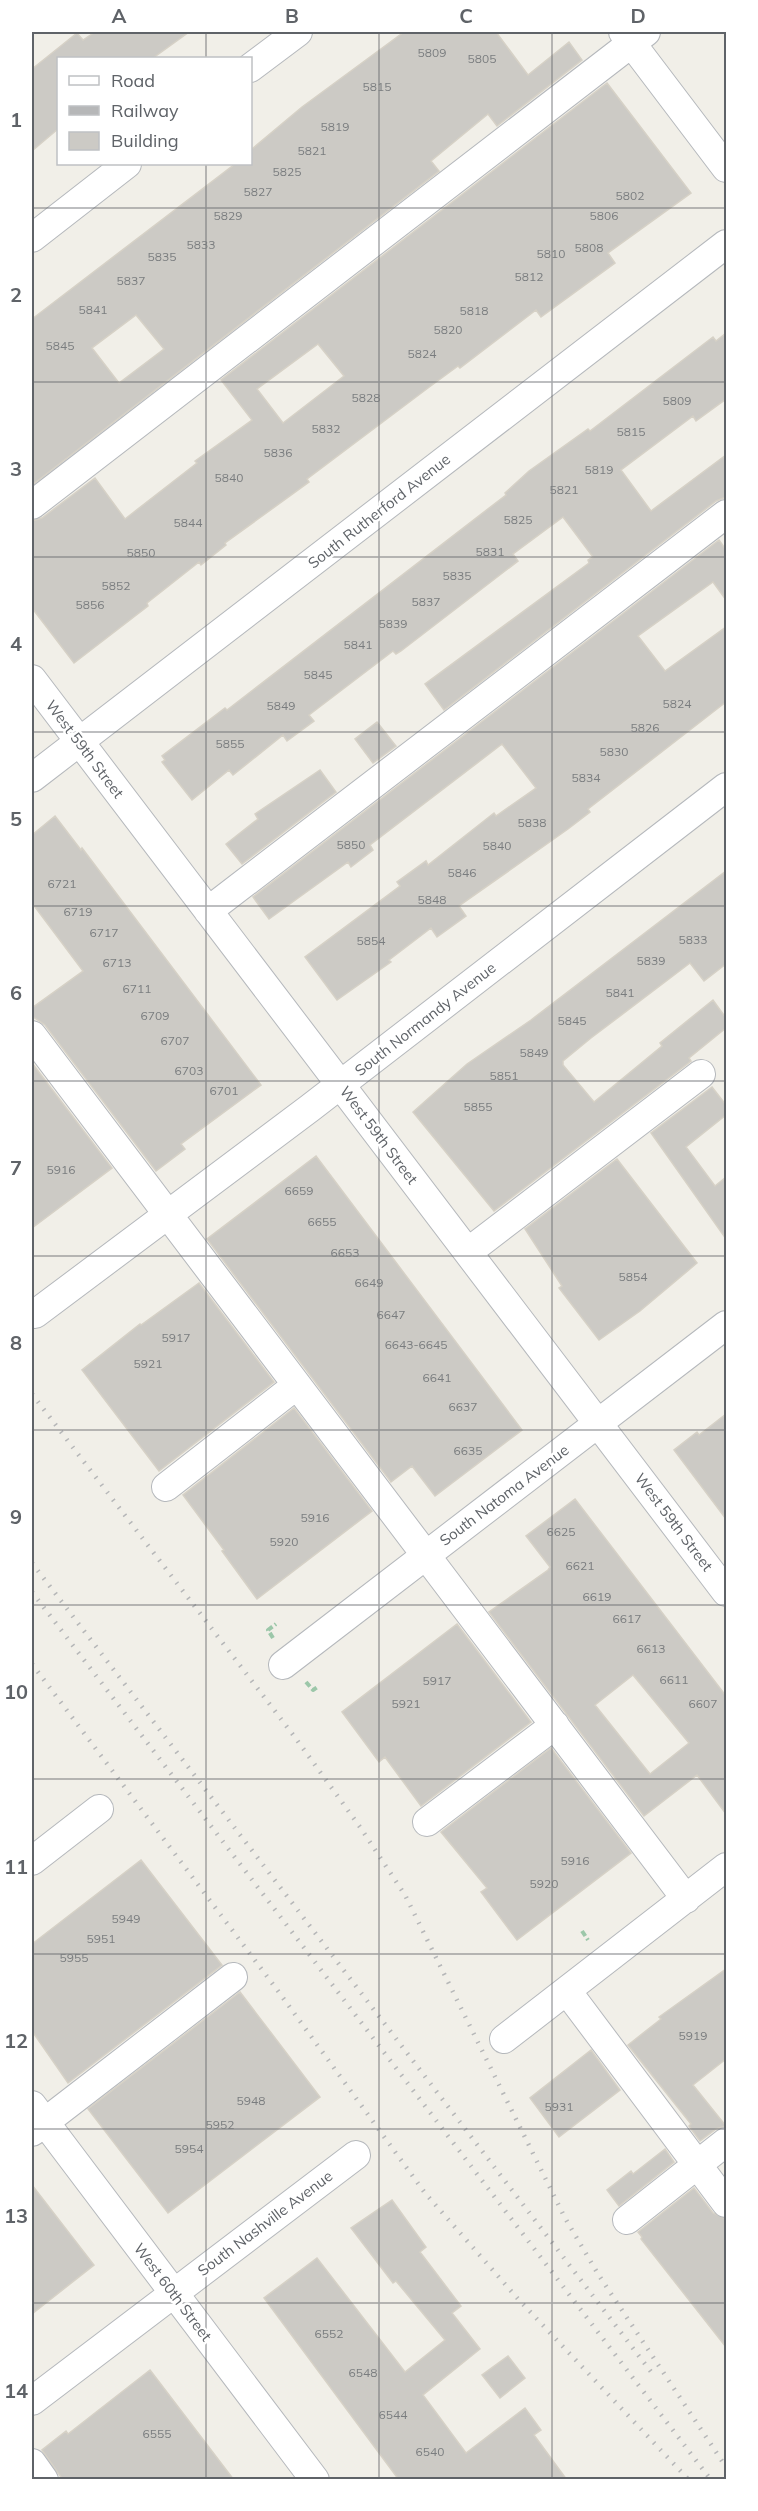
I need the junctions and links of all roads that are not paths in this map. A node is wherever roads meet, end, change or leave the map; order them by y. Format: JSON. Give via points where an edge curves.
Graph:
{"nodes":[{"id":1,"x":298,"y":32,"type":"edge"},
{"id":2,"x":634,"y":35,"type":"edge"},
{"id":3,"x":252,"y":67,"type":"edge"},
{"id":4,"x":126,"y":165,"type":"edge"},
{"id":5,"x":726,"y":168,"type":"edge"},
{"id":6,"x":32,"y":238,"type":"edge"},
{"id":7,"x":726,"y":244,"type":"edge"},
{"id":8,"x":32,"y":505,"type":"edge"},
{"id":9,"x":726,"y":514,"type":"edge"},
{"id":10,"x":32,"y":679,"type":"edge"},
{"id":11,"x":79,"y":742,"type":"junction"},
{"id":12,"x":32,"y":778,"type":"edge"},
{"id":13,"x":726,"y":787,"type":"edge"},
{"id":14,"x":208,"y":911,"type":"junction"},
{"id":15,"x":32,"y":1038,"type":"edge"},
{"id":16,"x":701,"y":1074,"type":"dead end"},
{"id":17,"x":340,"y":1084,"type":"junction"},
{"id":18,"x":167,"y":1215,"type":"junction"},
{"id":19,"x":468,"y":1252,"type":"junction"},
{"id":20,"x":35,"y":1314,"type":"dead end"},
{"id":21,"x":726,"y":1325,"type":"edge"},
{"id":22,"x":297,"y":1385,"type":"junction"},
{"id":23,"x":599,"y":1423,"type":"junction"},
{"id":24,"x":166,"y":1487,"type":"dead end"},
{"id":25,"x":425,"y":1554,"type":"junction"},
{"id":26,"x":726,"y":1592,"type":"edge"},
{"id":27,"x":283,"y":1665,"type":"dead end"},
{"id":28,"x":555,"y":1725,"type":"junction"},
{"id":29,"x":99,"y":1809,"type":"dead end"},
{"id":30,"x":427,"y":1822,"type":"dead end"},
{"id":31,"x":32,"y":1861,"type":"edge"},
{"id":32,"x":726,"y":1868,"type":"edge"},
{"id":33,"x":686,"y":1899,"type":"junction"},
{"id":34,"x":233,"y":1977,"type":"dead end"},
{"id":35,"x":567,"y":1991,"type":"junction"},
{"id":36,"x":504,"y":2038,"type":"dead end"},
{"id":37,"x":36,"y":2120,"type":"edge"},
{"id":38,"x":726,"y":2142,"type":"edge"},
{"id":39,"x":356,"y":2155,"type":"dead end"},
{"id":40,"x":698,"y":2165,"type":"junction"},
{"id":41,"x":726,"y":2203,"type":"edge"},
{"id":42,"x":627,"y":2220,"type":"dead end"},
{"id":43,"x":174,"y":2293,"type":"junction"},
{"id":44,"x":32,"y":2401,"type":"edge"},
{"id":45,"x":32,"y":2463,"type":"edge"},
{"id":46,"x":44,"y":2480,"type":"edge"},
{"id":47,"x":315,"y":2480,"type":"edge"}],
"edges":[{"from":1,"to":3,"type":"street"},
{"from":2,"to":5,"type":"street"},
{"from":2,"to":8,"type":"street"},
{"from":4,"to":6,"type":"street"},
{"from":7,"to":11,"type":"street","name":"South Rutherford Avenue"},
{"from":9,"to":14,"type":"street"},
{"from":10,"to":11,"type":"street","name":"West 59th Street"},
{"from":11,"to":12,"type":"street","name":"South Rutherford Avenue"},
{"from":11,"to":14,"type":"street","name":"West 59th Street"},
{"from":13,"to":17,"type":"street","name":"South Normandy Avenue"},
{"from":14,"to":17,"type":"street","name":"West 59th Street"},
{"from":15,"to":18,"type":"street"},
{"from":16,"to":19,"type":"street"},
{"from":17,"to":18,"type":"street","name":"South Normandy Avenue"},
{"from":17,"to":19,"type":"street","name":"West 59th Street"},
{"from":18,"to":20,"type":"street","name":"South Normandy Avenue"},
{"from":18,"to":22,"type":"street"},
{"from":19,"to":23,"type":"street","name":"West 59th Street"},
{"from":21,"to":23,"type":"street","name":"South Natoma Avenue"},
{"from":22,"to":24,"type":"street"},
{"from":22,"to":25,"type":"street"},
{"from":23,"to":25,"type":"street","name":"South Natoma Avenue"},
{"from":23,"to":26,"type":"street","name":"West 59th Street"},
{"from":25,"to":27,"type":"street","name":"South Natoma Avenue"},
{"from":25,"to":28,"type":"street"},
{"from":28,"to":30,"type":"street"},
{"from":28,"to":33,"type":"street"},
{"from":29,"to":31,"type":"street"},
{"from":32,"to":33,"type":"street"},
{"from":33,"to":35,"type":"street"},
{"from":34,"to":37,"type":"street"},
{"from":35,"to":36,"type":"street"},
{"from":35,"to":40,"type":"street"},
{"from":37,"to":43,"type":"street","name":"West 60th Street"},
{"from":38,"to":40,"type":"street"},
{"from":39,"to":43,"type":"street","name":"South Nashville Avenue"},
{"from":40,"to":41,"type":"street"},
{"from":40,"to":42,"type":"street"},
{"from":43,"to":44,"type":"street","name":"South Nashville Avenue"},
{"from":43,"to":47,"type":"street","name":"West 60th Street"},
{"from":45,"to":46,"type":"street"}]}
